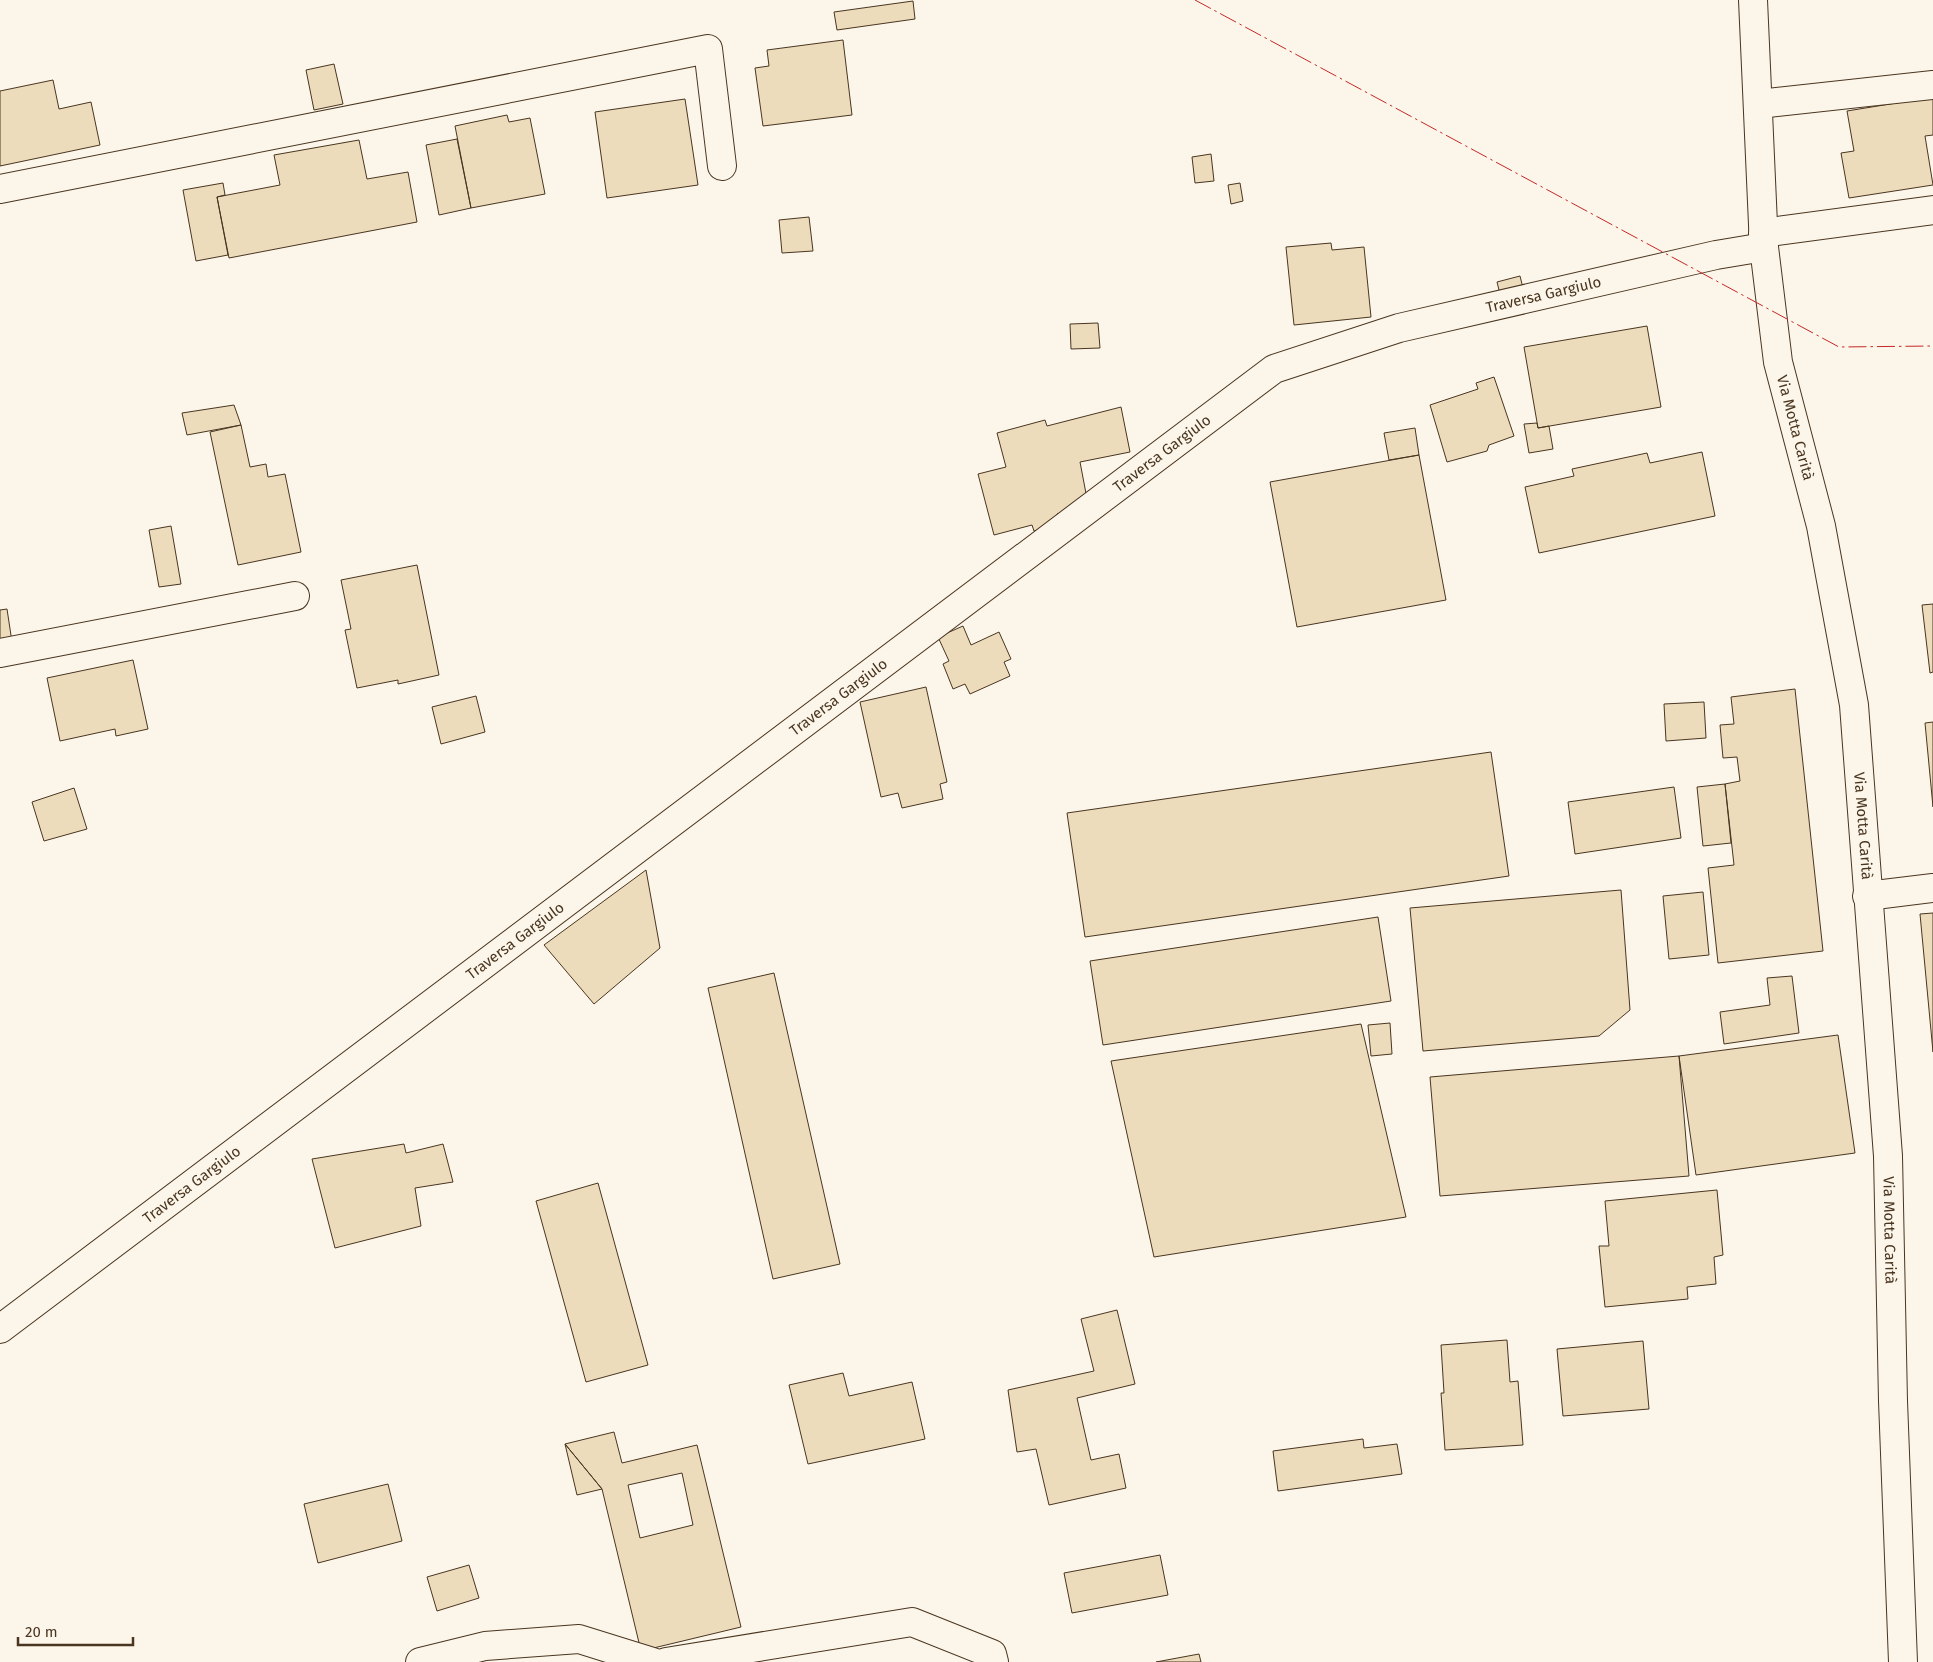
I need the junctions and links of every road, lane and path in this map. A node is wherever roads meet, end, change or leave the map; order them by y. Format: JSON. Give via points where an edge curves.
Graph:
{"nodes":[{"id":1,"x":1754,"y":0,"type":"edge"},
{"id":2,"x":1933,"y":85,"type":"edge"},
{"id":3,"x":1759,"y":104,"type":"junction"},
{"id":4,"x":722,"y":166,"type":"dead end"},
{"id":5,"x":0,"y":189,"type":"edge"},
{"id":6,"x":1933,"y":210,"type":"edge"},
{"id":7,"x":1764,"y":240,"type":"junction"},
{"id":8,"x":295,"y":596,"type":"dead end"},
{"id":9,"x":0,"y":653,"type":"edge"},
{"id":10,"x":1933,"y":888,"type":"edge"},
{"id":11,"x":1867,"y":896,"type":"junction"},
{"id":12,"x":0,"y":1329,"type":"edge"},
{"id":13,"x":420,"y":1662,"type":"edge"},
{"id":14,"x":654,"y":1662,"type":"edge"},
{"id":15,"x":666,"y":1662,"type":"edge"},
{"id":16,"x":994,"y":1662,"type":"edge"},
{"id":17,"x":1903,"y":1662,"type":"edge"}],
"edges":[{"from":1,"to":3,"type":"street","name":"Via Motta Carità"},
{"from":2,"to":3,"type":"street"},
{"from":3,"to":7,"type":"street","name":"Via Motta Carità"},
{"from":4,"to":5,"type":"street","via":[[708,48]]},
{"from":6,"to":7,"type":"street","name":"Traversa Gargiulo"},
{"from":7,"to":11,"type":"street","name":"Via Motta Carità","via":[[1778,362],[1821,526],[1852,687]]},
{"from":7,"to":12,"type":"street","name":"Traversa Gargiulo","via":[[1716,255],[1399,328],[1274,369]]},
{"from":8,"to":9,"type":"street"},
{"from":10,"to":11,"type":"street"},
{"from":11,"to":17,"type":"street","name":"Via Motta Carità","via":[[1888,1156]]},
{"from":13,"to":14,"type":"street","via":[[485,1646],[579,1639]]},
{"from":15,"to":16,"type":"street","via":[[912,1622],[992,1654]]}]}
